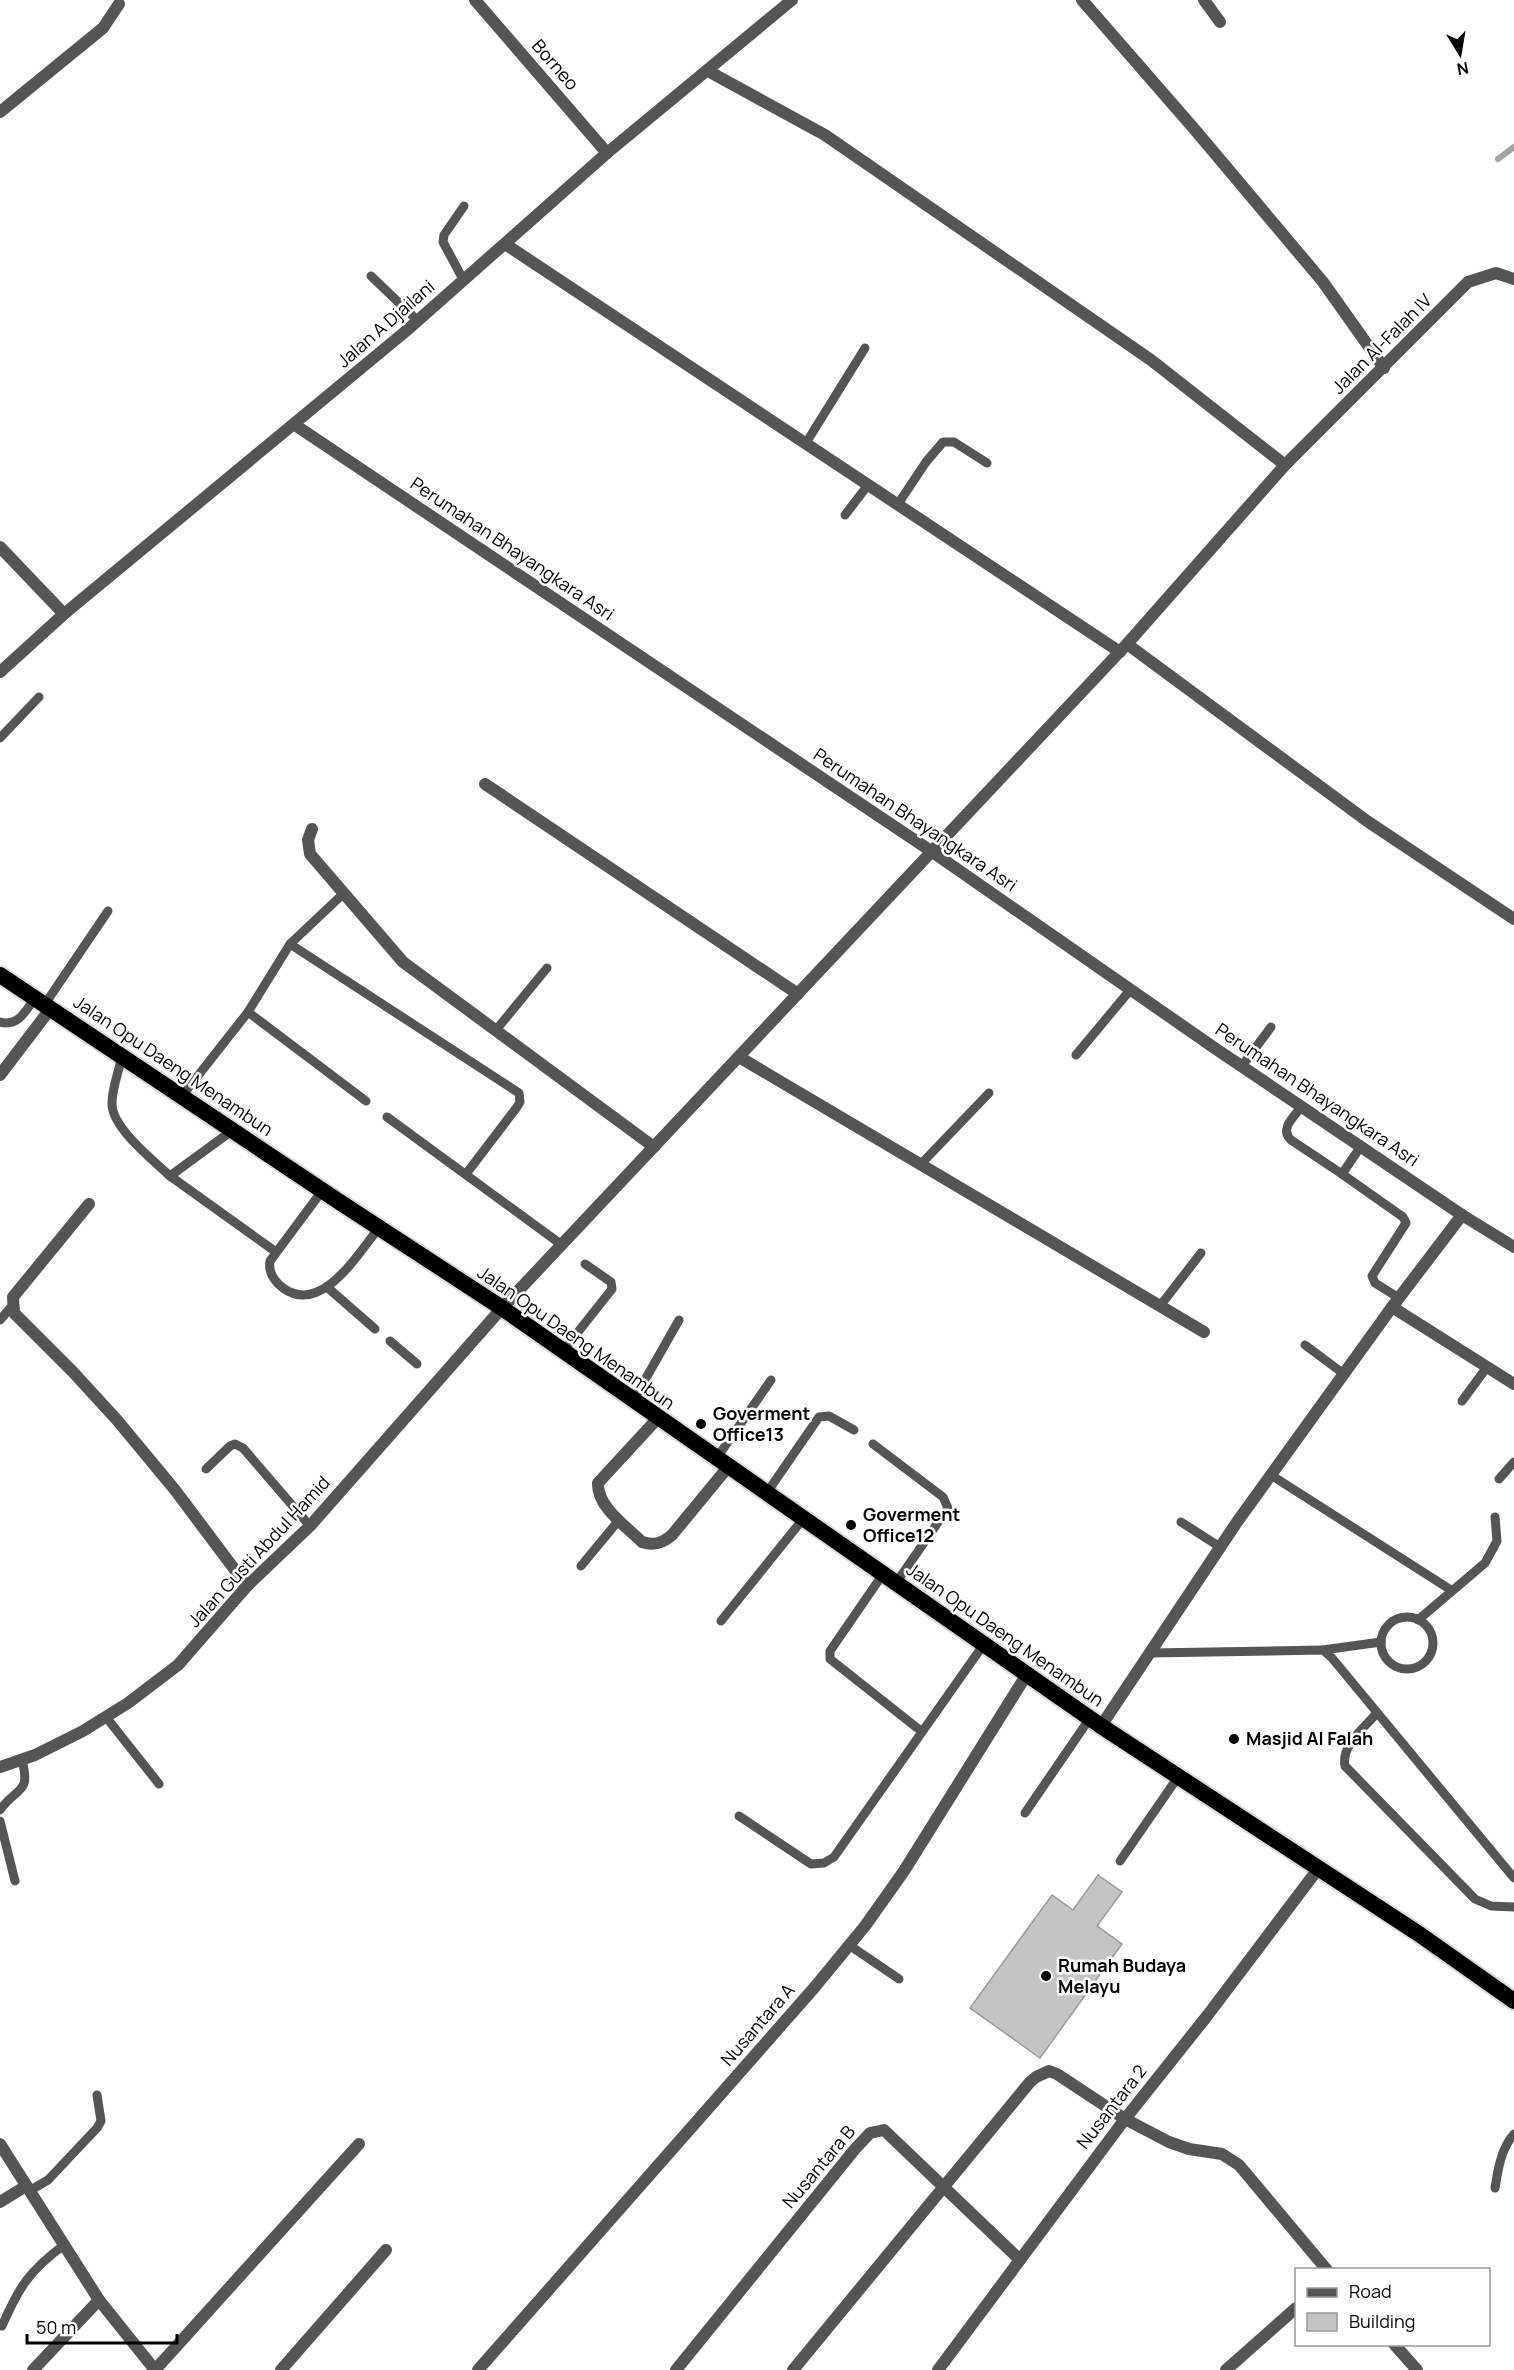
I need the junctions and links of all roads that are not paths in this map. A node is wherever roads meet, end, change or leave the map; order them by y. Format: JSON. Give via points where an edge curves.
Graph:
{"nodes":[{"id":1,"x":475,"y":0,"type":"edge"},
{"id":2,"x":792,"y":0,"type":"edge"},
{"id":3,"x":1082,"y":0,"type":"edge"},
{"id":4,"x":1204,"y":0,"type":"edge"},
{"id":5,"x":119,"y":4,"type":"dead end"},
{"id":6,"x":1220,"y":22,"type":"dead end"},
{"id":7,"x":708,"y":71,"type":"junction"},
{"id":8,"x":0,"y":112,"type":"edge"},
{"id":9,"x":607,"y":153,"type":"junction"},
{"id":10,"x":464,"y":206,"type":"dead end"},
{"id":11,"x":505,"y":244,"type":"junction"},
{"id":12,"x":371,"y":276,"type":"dead end"},
{"id":13,"x":1514,"y":279,"type":"edge"},
{"id":14,"x":464,"y":281,"type":"junction"},
{"id":15,"x":418,"y":321,"type":"junction"},
{"id":16,"x":865,"y":348,"type":"dead end"},
{"id":17,"x":1384,"y":368,"type":"junction"},
{"id":18,"x":295,"y":425,"type":"junction"},
{"id":19,"x":806,"y":443,"type":"junction"},
{"id":20,"x":987,"y":463,"type":"dead end"},
{"id":21,"x":1286,"y":465,"type":"junction"},
{"id":22,"x":868,"y":485,"type":"junction"},
{"id":23,"x":898,"y":504,"type":"junction"},
{"id":24,"x":845,"y":515,"type":"dead end"},
{"id":25,"x":0,"y":547,"type":"edge"},
{"id":26,"x":64,"y":614,"type":"junction"},
{"id":27,"x":1124,"y":648,"type":"junction"},
{"id":28,"x":0,"y":672,"type":"edge"},
{"id":29,"x":39,"y":697,"type":"dead end"},
{"id":30,"x":0,"y":738,"type":"edge"},
{"id":31,"x":485,"y":784,"type":"dead end"},
{"id":32,"x":312,"y":829,"type":"dead end"},
{"id":33,"x":931,"y":851,"type":"junction"},
{"id":34,"x":343,"y":894,"type":"junction"},
{"id":35,"x":108,"y":911,"type":"dead end"},
{"id":36,"x":1514,"y":919,"type":"edge"},
{"id":37,"x":290,"y":944,"type":"junction"},
{"id":38,"x":546,"y":968,"type":"dead end"},
{"id":39,"x":1,"y":977,"type":"edge"},
{"id":40,"x":1131,"y":989,"type":"junction"},
{"id":41,"x":798,"y":994,"type":"junction"},
{"id":42,"x":44,"y":1003,"type":"junction"},
{"id":43,"x":248,"y":1012,"type":"junction"},
{"id":44,"x":0,"y":1022,"type":"edge"},
{"id":45,"x":1271,"y":1027,"type":"dead end"},
{"id":46,"x":496,"y":1030,"type":"junction"},
{"id":47,"x":1076,"y":1055,"type":"dead end"},
{"id":48,"x":122,"y":1056,"type":"junction"},
{"id":49,"x":739,"y":1057,"type":"junction"},
{"id":50,"x":1242,"y":1066,"type":"junction"},
{"id":51,"x":0,"y":1076,"type":"edge"},
{"id":52,"x":990,"y":1093,"type":"dead end"},
{"id":53,"x":182,"y":1096,"type":"junction"},
{"id":54,"x":366,"y":1101,"type":"dead end"},
{"id":55,"x":1302,"y":1107,"type":"junction"},
{"id":56,"x":387,"y":1117,"type":"dead end"},
{"id":57,"x":233,"y":1130,"type":"junction"},
{"id":58,"x":1361,"y":1146,"type":"junction"},
{"id":59,"x":654,"y":1147,"type":"junction"},
{"id":60,"x":921,"y":1164,"type":"junction"},
{"id":61,"x":466,"y":1174,"type":"junction"},
{"id":62,"x":1342,"y":1174,"type":"junction"},
{"id":63,"x":170,"y":1176,"type":"junction"},
{"id":64,"x":322,"y":1191,"type":"junction"},
{"id":65,"x":89,"y":1204,"type":"dead end"},
{"id":66,"x":1462,"y":1215,"type":"junction"},
{"id":67,"x":379,"y":1228,"type":"junction"},
{"id":68,"x":562,"y":1245,"type":"junction"},
{"id":69,"x":1514,"y":1246,"type":"edge"},
{"id":70,"x":276,"y":1252,"type":"junction"},
{"id":71,"x":1201,"y":1253,"type":"dead end"},
{"id":72,"x":585,"y":1264,"type":"dead end"},
{"id":73,"x":327,"y":1287,"type":"junction"},
{"id":74,"x":1395,"y":1303,"type":"junction"},
{"id":75,"x":12,"y":1306,"type":"junction"},
{"id":76,"x":1160,"y":1306,"type":"junction"},
{"id":77,"x":502,"y":1308,"type":"junction"},
{"id":78,"x":0,"y":1320,"type":"edge"},
{"id":79,"x":679,"y":1320,"type":"dead end"},
{"id":80,"x":375,"y":1329,"type":"dead end"},
{"id":81,"x":1204,"y":1332,"type":"dead end"},
{"id":82,"x":390,"y":1341,"type":"dead end"},
{"id":83,"x":1305,"y":1345,"type":"dead end"},
{"id":84,"x":563,"y":1351,"type":"junction"},
{"id":85,"x":417,"y":1364,"type":"dead end"},
{"id":86,"x":1487,"y":1367,"type":"junction"},
{"id":87,"x":1344,"y":1374,"type":"junction"},
{"id":88,"x":771,"y":1380,"type":"dead end"},
{"id":89,"x":1514,"y":1384,"type":"edge"},
{"id":90,"x":633,"y":1401,"type":"junction"},
{"id":91,"x":1462,"y":1401,"type":"dead end"},
{"id":92,"x":658,"y":1418,"type":"junction"},
{"id":93,"x":854,"y":1430,"type":"dead end"},
{"id":94,"x":873,"y":1444,"type":"dead end"},
{"id":95,"x":1514,"y":1462,"type":"edge"},
{"id":96,"x":722,"y":1463,"type":"junction"},
{"id":97,"x":206,"y":1469,"type":"dead end"},
{"id":98,"x":1271,"y":1475,"type":"junction"},
{"id":99,"x":1499,"y":1479,"type":"dead end"},
{"id":100,"x":766,"y":1494,"type":"junction"},
{"id":101,"x":1495,"y":1517,"type":"dead end"},
{"id":102,"x":802,"y":1519,"type":"junction"},
{"id":103,"x":619,"y":1520,"type":"junction"},
{"id":104,"x":1181,"y":1522,"type":"dead end"},
{"id":105,"x":310,"y":1526,"type":"junction"},
{"id":106,"x":1220,"y":1547,"type":"junction"},
{"id":107,"x":581,"y":1566,"type":"dead end"},
{"id":108,"x":890,"y":1579,"type":"junction"},
{"id":109,"x":247,"y":1586,"type":"junction"},
{"id":110,"x":1451,"y":1590,"type":"junction"},
{"id":111,"x":1418,"y":1620,"type":"junction"},
{"id":112,"x":721,"y":1621,"type":"dead end"},
{"id":113,"x":1381,"y":1642,"type":"junction"},
{"id":114,"x":984,"y":1644,"type":"junction"},
{"id":115,"x":1323,"y":1650,"type":"junction"},
{"id":116,"x":1150,"y":1653,"type":"junction"},
{"id":117,"x":1027,"y":1674,"type":"junction"},
{"id":118,"x":1377,"y":1713,"type":"junction"},
{"id":119,"x":106,"y":1717,"type":"junction"},
{"id":120,"x":1095,"y":1722,"type":"junction"},
{"id":121,"x":921,"y":1731,"type":"junction"},
{"id":122,"x":22,"y":1760,"type":"junction"},
{"id":123,"x":0,"y":1767,"type":"edge"},
{"id":124,"x":1178,"y":1778,"type":"junction"},
{"id":125,"x":159,"y":1784,"type":"dead end"},
{"id":126,"x":0,"y":1810,"type":"edge"},
{"id":127,"x":1025,"y":1813,"type":"dead end"},
{"id":128,"x":739,"y":1816,"type":"dead end"},
{"id":129,"x":0,"y":1821,"type":"edge"},
{"id":130,"x":1120,"y":1861,"type":"dead end"},
{"id":131,"x":1318,"y":1869,"type":"junction"},
{"id":132,"x":1514,"y":1878,"type":"edge"},
{"id":133,"x":15,"y":1881,"type":"dead end"},
{"id":134,"x":1514,"y":1907,"type":"edge"},
{"id":135,"x":849,"y":1945,"type":"junction"},
{"id":136,"x":899,"y":1979,"type":"dead end"},
{"id":137,"x":1514,"y":2001,"type":"edge"},
{"id":138,"x":98,"y":2096,"type":"dead end"},
{"id":139,"x":1125,"y":2119,"type":"junction"},
{"id":140,"x":1514,"y":2134,"type":"edge"},
{"id":141,"x":0,"y":2144,"type":"edge"},
{"id":142,"x":359,"y":2144,"type":"dead end"},
{"id":143,"x":943,"y":2187,"type":"junction"},
{"id":144,"x":27,"y":2188,"type":"junction"},
{"id":145,"x":1495,"y":2188,"type":"dead end"},
{"id":146,"x":0,"y":2202,"type":"edge"},
{"id":147,"x":64,"y":2245,"type":"junction"},
{"id":148,"x":386,"y":2250,"type":"dead end"},
{"id":149,"x":1019,"y":2259,"type":"junction"},
{"id":150,"x":1325,"y":2268,"type":"edge"},
{"id":151,"x":99,"y":2300,"type":"junction"},
{"id":152,"x":1295,"y":2309,"type":"edge"},
{"id":153,"x":2,"y":2326,"type":"dead end"},
{"id":154,"x":1396,"y":2346,"type":"edge"},
{"id":155,"x":33,"y":2370,"type":"edge"},
{"id":156,"x":155,"y":2370,"type":"edge"},
{"id":157,"x":281,"y":2370,"type":"edge"},
{"id":158,"x":478,"y":2370,"type":"edge"},
{"id":159,"x":676,"y":2370,"type":"edge"},
{"id":160,"x":793,"y":2370,"type":"edge"},
{"id":161,"x":938,"y":2370,"type":"edge"},
{"id":162,"x":1226,"y":2370,"type":"edge"},
{"id":163,"x":1417,"y":2370,"type":"edge"}],
"edges":[{"from":1,"to":9,"type":"street","name":"Borneo"},
{"from":2,"to":7,"type":"street","name":"Jalan A Djailani"},
{"from":3,"to":17,"type":"street","via":[[1323,282]]},
{"from":4,"to":6,"type":"street"},
{"from":5,"to":8,"type":"street","via":[[103,28]]},
{"from":7,"to":9,"type":"street","name":"Jalan A Djailani"},
{"from":7,"to":21,"type":"street","via":[[825,135],[1150,360]]},
{"from":9,"to":11,"type":"street","name":"Jalan A Djailani"},
{"from":10,"to":14,"type":"lane","via":[[443,242]]},
{"from":11,"to":14,"type":"street","name":"Jalan A Djailani"},
{"from":11,"to":19,"type":"street"},
{"from":12,"to":15,"type":"lane"},
{"from":13,"to":17,"type":"street","name":"Jalan Al-Falah IV","via":[[1496,273],[1468,282]]},
{"from":14,"to":15,"type":"street","name":"Jalan A Djailani"},
{"from":15,"to":18,"type":"street","name":"Jalan A Djailani"},
{"from":16,"to":19,"type":"lane"},
{"from":17,"to":21,"type":"street","name":"Jalan Al-Falah IV"},
{"from":18,"to":26,"type":"street","name":"Jalan A Djailani"},
{"from":18,"to":33,"type":"street","name":"Perumahan Bhayangkara Asri"},
{"from":19,"to":22,"type":"street"},
{"from":20,"to":23,"type":"lane","via":[[954,442],[943,442]]},
{"from":21,"to":27,"type":"street","name":"Jalan Al-Falah IV"},
{"from":22,"to":23,"type":"street"},
{"from":22,"to":24,"type":"lane"},
{"from":23,"to":27,"type":"street"},
{"from":25,"to":26,"type":"street"},
{"from":26,"to":28,"type":"street","name":"Jalan A Djailani"},
{"from":27,"to":33,"type":"street","name":"Jalan Al-Falah IV"},
{"from":27,"to":36,"type":"street","via":[[1366,821]]},
{"from":29,"to":30,"type":"lane"},
{"from":31,"to":41,"type":"street"},
{"from":32,"to":34,"type":"street","via":[[308,840],[310,854]]},
{"from":33,"to":40,"type":"street","name":"Perumahan Bhayangkara Asri"},
{"from":33,"to":41,"type":"street","name":"Jalan Gusti Abdul Hamid"},
{"from":34,"to":37,"type":"lane"},
{"from":34,"to":46,"type":"street","via":[[403,962]]},
{"from":35,"to":42,"type":"lane"},
{"from":37,"to":43,"type":"lane"},
{"from":37,"to":61,"type":"lane","via":[[519,1093],[517,1107]]},
{"from":38,"to":46,"type":"lane"},
{"from":39,"to":42,"type":"highway","name":"Jalan Opu Daeng Menambun"},
{"from":40,"to":47,"type":"lane"},
{"from":40,"to":50,"type":"street","name":"Perumahan Bhayangkara Asri"},
{"from":41,"to":49,"type":"street","name":"Jalan Gusti Abdul Hamid"},
{"from":42,"to":44,"type":"lane","via":[[16,1021]]},
{"from":42,"to":48,"type":"highway","name":"Jalan Opu Daeng Menambun"},
{"from":42,"to":51,"type":"street"},
{"from":43,"to":53,"type":"lane"},
{"from":43,"to":54,"type":"lane"},
{"from":45,"to":50,"type":"lane"},
{"from":46,"to":59,"type":"street"},
{"from":48,"to":53,"type":"highway","name":"Jalan Opu Daeng Menambun"},
{"from":48,"to":63,"type":"lane","via":[[112,1103],[114,1114],[126,1132]]},
{"from":49,"to":59,"type":"street","name":"Jalan Gusti Abdul Hamid"},
{"from":49,"to":60,"type":"street"},
{"from":50,"to":55,"type":"street","name":"Perumahan Bhayangkara Asri"},
{"from":52,"to":60,"type":"lane"},
{"from":53,"to":57,"type":"highway","name":"Jalan Opu Daeng Menambun"},
{"from":55,"to":58,"type":"street","name":"Perumahan Bhayangkara Asri"},
{"from":55,"to":62,"type":"lane","via":[[1288,1124],[1287,1136]]},
{"from":56,"to":61,"type":"lane"},
{"from":57,"to":63,"type":"lane"},
{"from":57,"to":64,"type":"highway","name":"Jalan Opu Daeng Menambun"},
{"from":58,"to":62,"type":"lane"},
{"from":58,"to":66,"type":"street","name":"Perumahan Bhayangkara Asri"},
{"from":59,"to":68,"type":"street","name":"Jalan Gusti Abdul Hamid"},
{"from":60,"to":76,"type":"street"},
{"from":61,"to":68,"type":"lane"},
{"from":62,"to":74,"type":"lane","via":[[1406,1223],[1372,1276]]},
{"from":63,"to":70,"type":"lane"},
{"from":64,"to":67,"type":"highway","name":"Jalan Opu Daeng Menambun"},
{"from":64,"to":70,"type":"lane"},
{"from":65,"to":75,"type":"street","via":[[13,1297]]},
{"from":66,"to":69,"type":"street","name":"Perumahan Bhayangkara Asri"},
{"from":66,"to":74,"type":"street"},
{"from":67,"to":73,"type":"lane"},
{"from":67,"to":77,"type":"highway","name":"Jalan Opu Daeng Menambun"},
{"from":68,"to":77,"type":"street","name":"Jalan Gusti Abdul Hamid"},
{"from":70,"to":73,"type":"lane","via":[[268,1269],[285,1290],[298,1296]]},
{"from":71,"to":76,"type":"lane"},
{"from":72,"to":84,"type":"lane","via":[[611,1282],[612,1289]]},
{"from":73,"to":80,"type":"lane"},
{"from":74,"to":86,"type":"street"},
{"from":74,"to":87,"type":"street"},
{"from":75,"to":78,"type":"lane"},
{"from":75,"to":109,"type":"street","via":[[18,1319],[74,1372],[153,1464]]},
{"from":76,"to":81,"type":"street"},
{"from":77,"to":84,"type":"highway","name":"Jalan Opu Daeng Menambun"},
{"from":77,"to":105,"type":"street","name":"Jalan Gusti Abdul Hamid"},
{"from":79,"to":90,"type":"lane"},
{"from":82,"to":85,"type":"lane"},
{"from":83,"to":87,"type":"lane"},
{"from":84,"to":90,"type":"highway","name":"Jalan Opu Daeng Menambun"},
{"from":86,"to":89,"type":"street"},
{"from":86,"to":91,"type":"lane"},
{"from":87,"to":98,"type":"street"},
{"from":88,"to":96,"type":"lane"},
{"from":90,"to":92,"type":"highway","name":"Jalan Opu Daeng Menambun"},
{"from":92,"to":96,"type":"highway","name":"Jalan Opu Daeng Menambun"},
{"from":92,"to":103,"type":"street","via":[[598,1482],[603,1503]]},
{"from":93,"to":100,"type":"lane","via":[[829,1416],[819,1417]]},
{"from":94,"to":108,"type":"lane","via":[[943,1497],[948,1508]]},
{"from":95,"to":99,"type":"lane"},
{"from":96,"to":100,"type":"highway","name":"Jalan Opu Daeng Menambun"},
{"from":96,"to":103,"type":"street","via":[[664,1542],[642,1542]]},
{"from":97,"to":105,"type":"lane","via":[[230,1446],[243,1448]]},
{"from":98,"to":106,"type":"street"},
{"from":98,"to":110,"type":"lane"},
{"from":100,"to":102,"type":"highway","name":"Jalan Opu Daeng Menambun"},
{"from":101,"to":110,"type":"lane","via":[[1497,1541],[1492,1552],[1485,1563]]},
{"from":102,"to":108,"type":"highway","name":"Jalan Opu Daeng Menambun"},
{"from":102,"to":112,"type":"lane"},
{"from":103,"to":107,"type":"lane"},
{"from":104,"to":106,"type":"lane"},
{"from":105,"to":109,"type":"street","name":"Jalan Gusti Abdul Hamid"},
{"from":106,"to":116,"type":"street"},
{"from":108,"to":114,"type":"highway","name":"Jalan Opu Daeng Menambun"},
{"from":108,"to":121,"type":"lane","via":[[830,1652],[830,1659]]},
{"from":109,"to":119,"type":"street","name":"Jalan Gusti Abdul Hamid","via":[[178,1665]]},
{"from":110,"to":111,"type":"lane"},
{"from":111,"to":113,"type":"lane","via":[[1400,1618],[1387,1626]]},
{"from":111,"to":113,"type":"lane","via":[[1427,1626],[1433,1639],[1431,1654],[1421,1665],[1407,1669],[1393,1665],[1383,1654]]},
{"from":113,"to":115,"type":"lane"},
{"from":114,"to":117,"type":"highway","name":"Jalan Opu Daeng Menambun"},
{"from":114,"to":121,"type":"lane"},
{"from":115,"to":116,"type":"lane"},
{"from":115,"to":118,"type":"lane"},
{"from":116,"to":120,"type":"street"},
{"from":117,"to":120,"type":"highway","name":"Jalan Opu Daeng Menambun"},
{"from":117,"to":135,"type":"street","name":"Nusantara A","via":[[904,1871]]},
{"from":118,"to":132,"type":"lane"},
{"from":118,"to":134,"type":"lane","via":[[1346,1748],[1345,1766],[1475,1899],[1491,1906]]},
{"from":119,"to":122,"type":"street","name":"Jalan Gusti Abdul Hamid"},
{"from":119,"to":125,"type":"lane"},
{"from":120,"to":124,"type":"highway","name":"Jalan Opu Daeng Menambun"},
{"from":120,"to":127,"type":"lane"},
{"from":121,"to":128,"type":"lane","via":[[834,1857],[824,1863],[811,1864]]},
{"from":122,"to":123,"type":"street","name":"Jalan Gusti Abdul Hamid"},
{"from":122,"to":126,"type":"lane","via":[[24,1786]]},
{"from":124,"to":130,"type":"lane"},
{"from":124,"to":131,"type":"highway","name":"Jalan Opu Daeng Menambun"},
{"from":129,"to":133,"type":"lane"},
{"from":131,"to":137,"type":"highway","name":"Jalan Opu Daeng Menambun"},
{"from":131,"to":139,"type":"street","name":"Nusantara 2"},
{"from":135,"to":136,"type":"lane"},
{"from":135,"to":158,"type":"street","name":"Nusantara A"},
{"from":138,"to":144,"type":"lane","via":[[101,2121],[97,2128],[48,2180]]},
{"from":139,"to":143,"type":"street","via":[[1057,2074],[1042,2073],[1030,2082]]},
{"from":139,"to":149,"type":"street","name":"Nusantara 2"},
{"from":139,"to":150,"type":"street","via":[[1169,2142],[1222,2154],[1239,2165]]},
{"from":140,"to":145,"type":"lane","via":[[1499,2162]]},
{"from":141,"to":144,"type":"street"},
{"from":142,"to":156,"type":"street"},
{"from":143,"to":149,"type":"street"},
{"from":143,"to":159,"type":"street","name":"Nusantara B","via":[[884,2130],[870,2133]]},
{"from":143,"to":160,"type":"street"},
{"from":144,"to":146,"type":"street"},
{"from":144,"to":147,"type":"street"},
{"from":147,"to":151,"type":"street"},
{"from":147,"to":153,"type":"lane","via":[[29,2275]]},
{"from":148,"to":157,"type":"street"},
{"from":149,"to":161,"type":"street","name":"Nusantara 2"},
{"from":151,"to":155,"type":"street"},
{"from":151,"to":156,"type":"street"},
{"from":152,"to":162,"type":"street"},
{"from":154,"to":163,"type":"street"}]}
